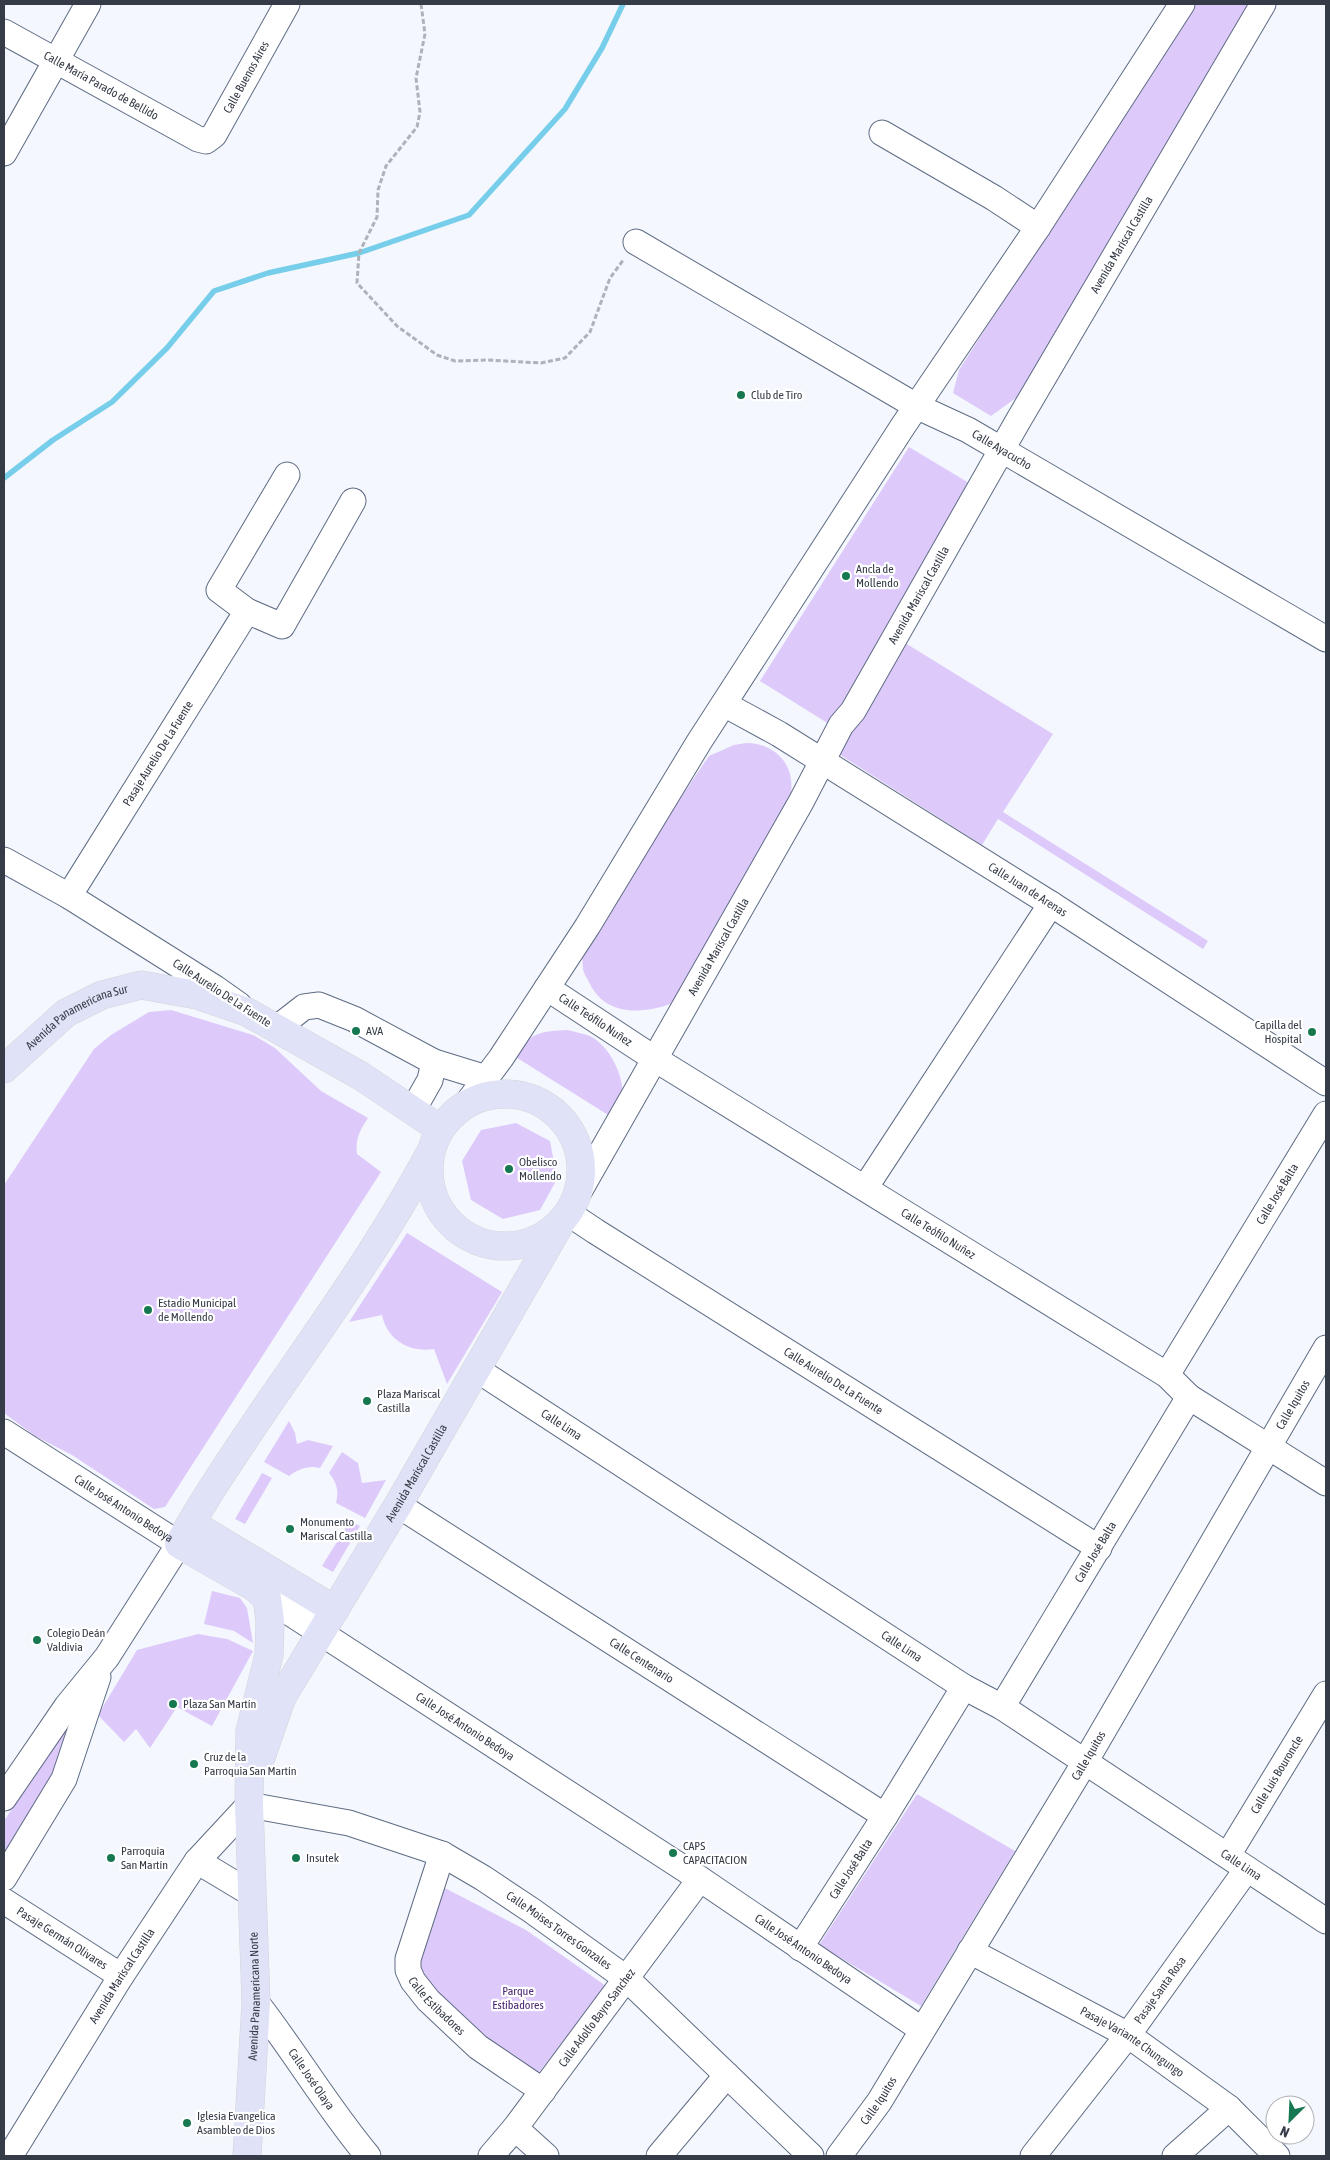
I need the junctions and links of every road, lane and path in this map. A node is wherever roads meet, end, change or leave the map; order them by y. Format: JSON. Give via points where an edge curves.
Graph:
{"nodes":[{"id":1,"x":88,"y":4,"type":"edge"},
{"id":2,"x":288,"y":4,"type":"edge"},
{"id":3,"x":421,"y":4,"type":"edge"},
{"id":4,"x":1182,"y":4,"type":"edge"},
{"id":5,"x":1263,"y":4,"type":"edge"},
{"id":6,"x":4,"y":32,"type":"edge"},
{"id":7,"x":56,"y":61,"type":"junction"},
{"id":8,"x":882,"y":133,"type":"dead end"},
{"id":9,"x":198,"y":139,"type":"joint"},
{"id":10,"x":4,"y":153,"type":"edge"},
{"id":11,"x":1038,"y":227,"type":"junction"},
{"id":12,"x":636,"y":242,"type":"joint"},
{"id":13,"x":916,"y":406,"type":"junction"},
{"id":14,"x":1001,"y":450,"type":"junction"},
{"id":15,"x":287,"y":475,"type":"dead end"},
{"id":16,"x":353,"y":501,"type":"dead end"},
{"id":17,"x":248,"y":611,"type":"junction"},
{"id":18,"x":1325,"y":636,"type":"edge"},
{"id":19,"x":724,"y":704,"type":"junction"},
{"id":20,"x":821,"y":762,"type":"junction"},
{"id":21,"x":4,"y":860,"type":"edge"},
{"id":22,"x":69,"y":896,"type":"junction"},
{"id":23,"x":1051,"y":904,"type":"junction"},
{"id":24,"x":547,"y":988,"type":"junction"},
{"id":25,"x":247,"y":1012,"type":"junction"},
{"id":26,"x":277,"y":1028,"type":"junction"},
{"id":27,"x":655,"y":1058,"type":"junction"},
{"id":28,"x":434,"y":1062,"type":"junction"},
{"id":29,"x":4,"y":1069,"type":"edge"},
{"id":30,"x":486,"y":1078,"type":"junction"},
{"id":31,"x":1326,"y":1083,"type":"edge"},
{"id":32,"x":468,"y":1102,"type":"junction"},
{"id":33,"x":413,"y":1110,"type":"junction"},
{"id":34,"x":1326,"y":1114,"type":"edge"},
{"id":35,"x":440,"y":1128,"type":"junction"},
{"id":36,"x":429,"y":1155,"type":"junction"},
{"id":37,"x":865,"y":1188,"type":"junction"},
{"id":38,"x":569,"y":1210,"type":"junction"},
{"id":39,"x":1326,"y":1348,"type":"edge"},
{"id":40,"x":476,"y":1369,"type":"junction"},
{"id":41,"x":1167,"y":1375,"type":"junction"},
{"id":42,"x":1189,"y":1397,"type":"junction"},
{"id":43,"x":4,"y":1432,"type":"edge"},
{"id":44,"x":1269,"y":1447,"type":"junction"},
{"id":45,"x":1326,"y":1483,"type":"edge"},
{"id":46,"x":398,"y":1505,"type":"junction"},
{"id":47,"x":185,"y":1533,"type":"junction"},
{"id":48,"x":1099,"y":1548,"type":"junction"},
{"id":49,"x":267,"y":1598,"type":"junction"},
{"id":50,"x":335,"y":1610,"type":"junction"},
{"id":51,"x":321,"y":1634,"type":"junction"},
{"id":52,"x":107,"y":1657,"type":"junction"},
{"id":53,"x":964,"y":1687,"type":"junction"},
{"id":54,"x":1326,"y":1694,"type":"edge"},
{"id":55,"x":1002,"y":1707,"type":"junction"},
{"id":56,"x":1085,"y":1762,"type":"junction"},
{"id":57,"x":4,"y":1798,"type":"edge"},
{"id":58,"x":249,"y":1805,"type":"junction"},
{"id":59,"x":885,"y":1816,"type":"junction"},
{"id":60,"x":442,"y":1854,"type":"junction"},
{"id":61,"x":198,"y":1861,"type":"junction"},
{"id":62,"x":1238,"y":1862,"type":"junction"},
{"id":63,"x":4,"y":1878,"type":"edge"},
{"id":64,"x":700,"y":1879,"type":"junction"},
{"id":65,"x":252,"y":1894,"type":"junction"},
{"id":66,"x":4,"y":1901,"type":"edge"},
{"id":67,"x":1323,"y":1915,"type":"edge"},
{"id":68,"x":800,"y":1948,"type":"junction"},
{"id":69,"x":970,"y":1951,"type":"junction"},
{"id":70,"x":121,"y":1976,"type":"junction"},
{"id":71,"x":627,"y":1980,"type":"junction"},
{"id":72,"x":256,"y":2002,"type":"junction"},
{"id":73,"x":922,"y":2029,"type":"junction"},
{"id":74,"x":1128,"y":2035,"type":"junction"},
{"id":75,"x":727,"y":2075,"type":"junction"},
{"id":76,"x":543,"y":2091,"type":"junction"},
{"id":77,"x":1229,"y":2108,"type":"junction"},
{"id":78,"x":515,"y":2128,"type":"junction"},
{"id":79,"x":10,"y":2156,"type":"edge"},
{"id":80,"x":247,"y":2156,"type":"edge"},
{"id":81,"x":368,"y":2156,"type":"edge"},
{"id":82,"x":491,"y":2156,"type":"edge"},
{"id":83,"x":546,"y":2156,"type":"edge"},
{"id":84,"x":659,"y":2156,"type":"edge"},
{"id":85,"x":811,"y":2156,"type":"edge"},
{"id":86,"x":839,"y":2156,"type":"edge"},
{"id":87,"x":1033,"y":2156,"type":"edge"},
{"id":88,"x":1175,"y":2156,"type":"edge"},
{"id":89,"x":1276,"y":2156,"type":"edge"}],
"edges":[{"from":1,"to":7,"type":"street"},
{"from":2,"to":9,"type":"street","name":"Calle Buenos Aires","via":[[214,135],[206,141]]},
{"from":3,"to":12,"type":"path","via":[[425,34],[416,78],[420,112],[417,126],[386,166],[378,190],[377,218],[359,253],[357,283],[367,296],[397,326],[446,358],[455,361],[541,363],[565,358],[590,332],[610,278]]},
{"from":4,"to":11,"type":"street"},
{"from":5,"to":14,"type":"street","name":"Avenida Mariscal Castilla"},
{"from":6,"to":7,"type":"street","name":"Calle María Parado de Bellido"},
{"from":7,"to":9,"type":"street","name":"Calle María Parado de Bellido"},
{"from":7,"to":10,"type":"street"},
{"from":8,"to":11,"type":"street"},
{"from":11,"to":13,"type":"street"},
{"from":12,"to":13,"type":"street","name":"Calle Ayacucho"},
{"from":13,"to":14,"type":"street","name":"Calle Ayacucho","via":[[968,430]]},
{"from":13,"to":19,"type":"street"},
{"from":14,"to":18,"type":"street","name":"Calle Ayacucho"},
{"from":14,"to":20,"type":"street","name":"Avenida Mariscal Castilla"},
{"from":15,"to":17,"type":"street","via":[[219,590]]},
{"from":16,"to":17,"type":"street","via":[[282,626]]},
{"from":17,"to":22,"type":"street","name":"Pasaje Aurelio De La Fuente"},
{"from":19,"to":20,"type":"street","name":"Calle Juan de Arenas"},
{"from":19,"to":24,"type":"street"},
{"from":20,"to":23,"type":"street","name":"Calle Juan de Arenas"},
{"from":20,"to":27,"type":"street","name":"Avenida Mariscal Castilla"},
{"from":21,"to":22,"type":"street","name":"Calle Aurelio De La Fuente"},
{"from":22,"to":25,"type":"street","name":"Calle Aurelio De La Fuente","via":[[216,988]]},
{"from":23,"to":31,"type":"street","name":"Calle Juan de Arenas"},
{"from":23,"to":37,"type":"street"},
{"from":24,"to":27,"type":"street","name":"Calle Teófilo Nuñez"},
{"from":24,"to":30,"type":"street"},
{"from":25,"to":26,"type":"main road","name":"Calle Aurelio De La Fuente"},
{"from":25,"to":29,"type":"main road","name":"Avenida Panamericana Sur","via":[[197,995],[141,985],[102,994],[66,1014]]},
{"from":26,"to":28,"type":"street","via":[[304,1007],[319,1005],[354,1019]]},
{"from":26,"to":33,"type":"main road","name":"Calle Aurelio De La Fuente"},
{"from":27,"to":37,"type":"street","name":"Calle Teófilo Nuñez"},
{"from":27,"to":38,"type":"street","name":"Avenida Mariscal Castilla"},
{"from":28,"to":30,"type":"street"},
{"from":28,"to":33,"type":"street","via":[[430,1080]]},
{"from":30,"to":32,"type":"street"},
{"from":32,"to":35,"type":"main road"},
{"from":32,"to":38,"type":"main road","via":[[498,1094],[514,1094],[536,1100],[556,1113],[572,1134],[582,1171]]},
{"from":33,"to":35,"type":"main road","name":"Calle Aurelio De La Fuente"},
{"from":34,"to":41,"type":"street","name":"Calle José Balta"},
{"from":35,"to":36,"type":"main road"},
{"from":36,"to":38,"type":"main road","via":[[431,1191],[439,1209],[467,1236],[484,1243],[524,1244],[543,1236]]},
{"from":36,"to":47,"type":"main road","via":[[359,1270],[218,1477]]},
{"from":37,"to":41,"type":"street","name":"Calle Teófilo Nuñez"},
{"from":38,"to":40,"type":"main road","name":"Avenida Mariscal Castilla"},
{"from":38,"to":48,"type":"street","name":"Calle Aurelio De La Fuente","via":[[595,1231]]},
{"from":39,"to":44,"type":"street","name":"Calle Iquitos"},
{"from":40,"to":46,"type":"main road","name":"Avenida Mariscal Castilla"},
{"from":40,"to":53,"type":"street","name":"Calle Lima"},
{"from":41,"to":42,"type":"street","name":"Calle Teófilo Nuñez"},
{"from":42,"to":44,"type":"street","name":"Calle Teófilo Nuñez"},
{"from":42,"to":48,"type":"street","name":"Calle José Balta"},
{"from":43,"to":47,"type":"street","name":"Calle José Antonio Bedoya"},
{"from":44,"to":45,"type":"street","name":"Calle Teófilo Nuñez"},
{"from":44,"to":56,"type":"street","name":"Calle Iquitos"},
{"from":46,"to":50,"type":"main road","name":"Avenida Mariscal Castilla"},
{"from":46,"to":59,"type":"street","name":"Calle Centenario"},
{"from":47,"to":49,"type":"main road","name":"Calle José Antonio Bedoya"},
{"from":47,"to":50,"type":"main road"},
{"from":47,"to":52,"type":"street"},
{"from":48,"to":55,"type":"street","name":"Calle José Balta"},
{"from":49,"to":51,"type":"street","name":"Calle José Antonio Bedoya"},
{"from":49,"to":58,"type":"main road","via":[[269,1655],[250,1731]]},
{"from":50,"to":51,"type":"main road","name":"Avenida Mariscal Castilla"},
{"from":51,"to":58,"type":"main road","name":"Avenida Mariscal Castilla","via":[[282,1696],[264,1745]]},
{"from":51,"to":64,"type":"street","name":"Calle José Antonio Bedoya"},
{"from":52,"to":57,"type":"street","via":[[67,1706]]},
{"from":52,"to":63,"type":"street","via":[[86,1709],[64,1779]]},
{"from":53,"to":55,"type":"street","name":"Calle Lima"},
{"from":53,"to":59,"type":"street","name":"Calle José Balta"},
{"from":54,"to":62,"type":"street","name":"Calle Luis Bouroncle"},
{"from":55,"to":56,"type":"street","name":"Calle Lima"},
{"from":56,"to":62,"type":"street","name":"Calle Lima"},
{"from":56,"to":69,"type":"street","name":"Calle Iquitos"},
{"from":58,"to":60,"type":"street","name":"Calle Moises Torres Gonzales","via":[[349,1822]]},
{"from":58,"to":61,"type":"street","name":"Avenida Mariscal Castilla"},
{"from":58,"to":65,"type":"main road","name":"Avenida Panamericana Norte"},
{"from":59,"to":68,"type":"street","name":"Calle José Balta"},
{"from":60,"to":71,"type":"street","name":"Calle Moises Torres Gonzales","via":[[531,1910]]},
{"from":60,"to":76,"type":"street","name":"Calle Estibadores","via":[[408,1959],[408,1970],[428,2000],[478,2047]]},
{"from":61,"to":65,"type":"street"},
{"from":61,"to":70,"type":"street","name":"Avenida Mariscal Castilla"},
{"from":62,"to":67,"type":"street","name":"Calle Lima"},
{"from":62,"to":74,"type":"street","name":"Pasaje Santa Rosa"},
{"from":64,"to":68,"type":"street","name":"Calle José Antonio Bedoya"},
{"from":64,"to":71,"type":"street","name":"Calle Adolfo Bayro Sanchez"},
{"from":65,"to":72,"type":"main road","name":"Avenida Panamericana Norte"},
{"from":66,"to":70,"type":"street","name":"Pasaje Germán Olivares"},
{"from":68,"to":73,"type":"street","name":"Calle José Antonio Bedoya"},
{"from":69,"to":73,"type":"street","name":"Calle Iquitos"},
{"from":69,"to":74,"type":"street","name":"Pasaje Variante Chungungo"},
{"from":70,"to":79,"type":"street","name":"Avenida Mariscal Castilla"},
{"from":71,"to":75,"type":"street","name":"Calle Moises Torres Gonzales"},
{"from":71,"to":76,"type":"street","name":"Calle Adolfo Bayro Sanchez"},
{"from":72,"to":80,"type":"main road","name":"Avenida Panamericana Norte"},
{"from":72,"to":81,"type":"street","name":"Calle José Olaya","via":[[340,2122]]},
{"from":73,"to":86,"type":"street","name":"Calle Iquitos","via":[[879,2102]]},
{"from":74,"to":77,"type":"street","name":"Pasaje Variante Chungungo"},
{"from":74,"to":87,"type":"street","name":"Pasaje Santa Rosa"},
{"from":75,"to":84,"type":"street"},
{"from":75,"to":85,"type":"street","name":"Calle Moises Torres Gonzales"},
{"from":76,"to":78,"type":"street","name":"Calle Adolfo Bayro Sanchez"},
{"from":77,"to":88,"type":"street"},
{"from":77,"to":89,"type":"street","name":"Pasaje Variante Chungungo"},
{"from":78,"to":82,"type":"street","name":"Calle Adolfo Bayro Sanchez"},
{"from":78,"to":83,"type":"street"}]}
